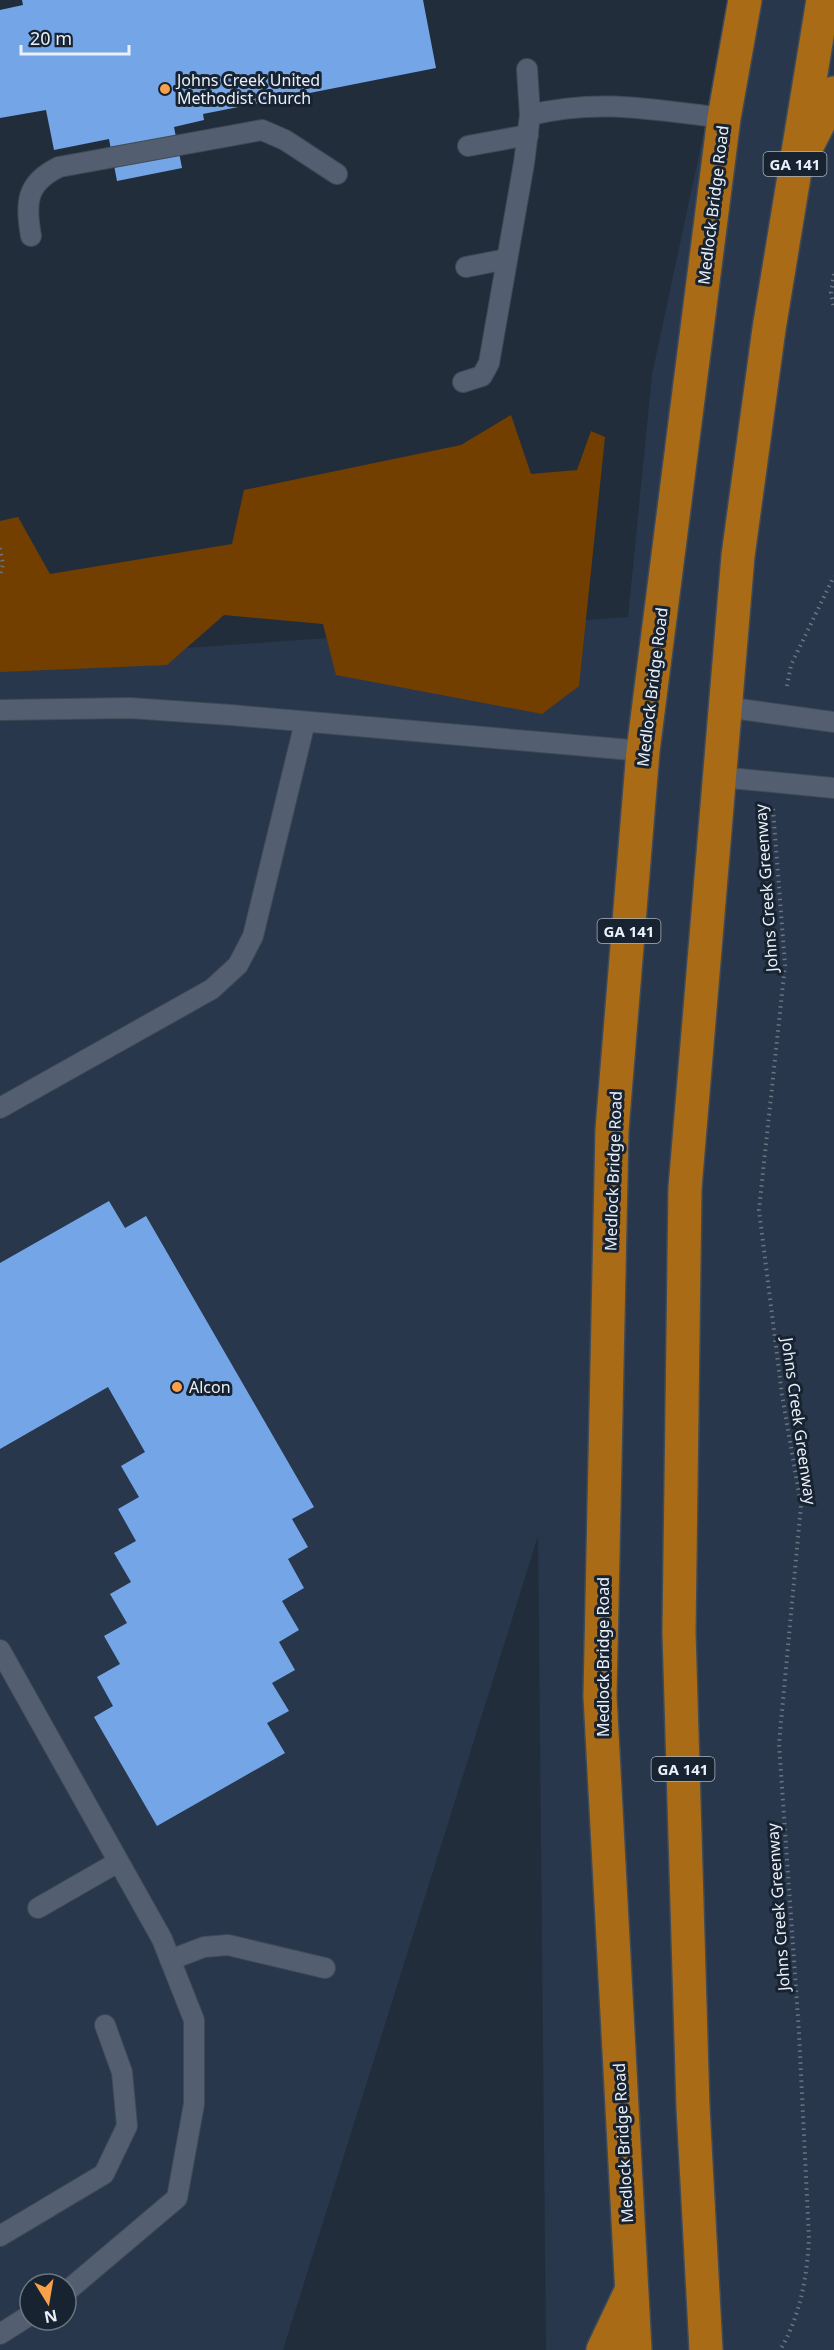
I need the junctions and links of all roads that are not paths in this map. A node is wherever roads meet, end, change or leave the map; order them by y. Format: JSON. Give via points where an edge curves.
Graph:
{"nodes":[{"id":1,"x":745,"y":0,"type":"edge"},
{"id":2,"x":823,"y":0,"type":"edge"},
{"id":3,"x":526,"y":69,"type":"dead end"},
{"id":4,"x":834,"y":93,"type":"edge"},
{"id":5,"x":724,"y":118,"type":"junction"},
{"id":6,"x":529,"y":125,"type":"junction"},
{"id":7,"x":468,"y":146,"type":"dead end"},
{"id":8,"x":793,"y":172,"type":"junction"},
{"id":9,"x":337,"y":174,"type":"dead end"},
{"id":10,"x":31,"y":236,"type":"dead end"},
{"id":11,"x":507,"y":259,"type":"junction"},
{"id":12,"x":466,"y":267,"type":"dead end"},
{"id":13,"x":463,"y":382,"type":"dead end"},
{"id":14,"x":725,"y":707,"type":"junction"},
{"id":15,"x":0,"y":710,"type":"edge"},
{"id":16,"x":305,"y":722,"type":"junction"},
{"id":17,"x":834,"y":722,"type":"edge"},
{"id":18,"x":643,"y":751,"type":"junction"},
{"id":19,"x":720,"y":777,"type":"junction"},
{"id":20,"x":834,"y":788,"type":"edge"},
{"id":21,"x":0,"y":1108,"type":"edge"},
{"id":22,"x":0,"y":1650,"type":"edge"},
{"id":23,"x":118,"y":1862,"type":"junction"},
{"id":24,"x":38,"y":1908,"type":"dead end"},
{"id":25,"x":170,"y":1960,"type":"junction"},
{"id":26,"x":325,"y":1968,"type":"dead end"},
{"id":27,"x":105,"y":2025,"type":"dead end"},
{"id":28,"x":0,"y":2236,"type":"edge"},
{"id":29,"x":78,"y":2282,"type":"edge"},
{"id":30,"x":632,"y":2289,"type":"junction"},
{"id":31,"x":18,"y":2323,"type":"edge"},
{"id":32,"x":0,"y":2334,"type":"edge"},
{"id":33,"x":603,"y":2350,"type":"edge"},
{"id":34,"x":636,"y":2350,"type":"edge"},
{"id":35,"x":706,"y":2350,"type":"edge"}],
"edges":[{"from":1,"to":5,"type":"highway","name":"Medlock Bridge Road","number":"GA 141"},
{"from":2,"to":8,"type":"highway","number":"GA 141"},
{"from":3,"to":6,"type":"lane"},
{"from":4,"to":8,"type":"highway"},
{"from":5,"to":6,"type":"lane","via":[[603,104],[562,107]]},
{"from":5,"to":18,"type":"highway","name":"Medlock Bridge Road","number":"GA 141"},
{"from":6,"to":7,"type":"lane"},
{"from":6,"to":11,"type":"lane"},
{"from":8,"to":14,"type":"highway","number":"GA 141","via":[[738,556]]},
{"from":9,"to":10,"type":"lane","via":[[285,140],[262,130],[59,167],[39,180],[27,201]]},
{"from":11,"to":12,"type":"lane"},
{"from":11,"to":13,"type":"lane","via":[[487,371]]},
{"from":14,"to":17,"type":"lane"},
{"from":14,"to":19,"type":"highway","number":"GA 141"},
{"from":15,"to":16,"type":"lane","via":[[130,708]]},
{"from":16,"to":18,"type":"lane"},
{"from":16,"to":21,"type":"lane","via":[[253,936],[238,965],[212,989]]},
{"from":18,"to":30,"type":"highway","name":"Medlock Bridge Road","number":"GA 141","via":[[612,1130],[600,1696]]},
{"from":19,"to":20,"type":"lane"},
{"from":19,"to":35,"type":"highway","number":"GA 141","via":[[685,1188],[680,1632],[693,2107]]},
{"from":22,"to":23,"type":"lane"},
{"from":23,"to":24,"type":"lane"},
{"from":23,"to":25,"type":"lane"},
{"from":25,"to":26,"type":"lane","via":[[204,1947],[228,1945]]},
{"from":25,"to":29,"type":"lane","via":[[194,2020],[194,2104],[177,2198]]},
{"from":27,"to":28,"type":"lane","via":[[122,2072],[127,2126],[104,2174]]},
{"from":30,"to":33,"type":"highway"},
{"from":30,"to":34,"type":"highway","name":"Medlock Bridge Road","number":"GA 141"},
{"from":31,"to":32,"type":"lane"}]}
